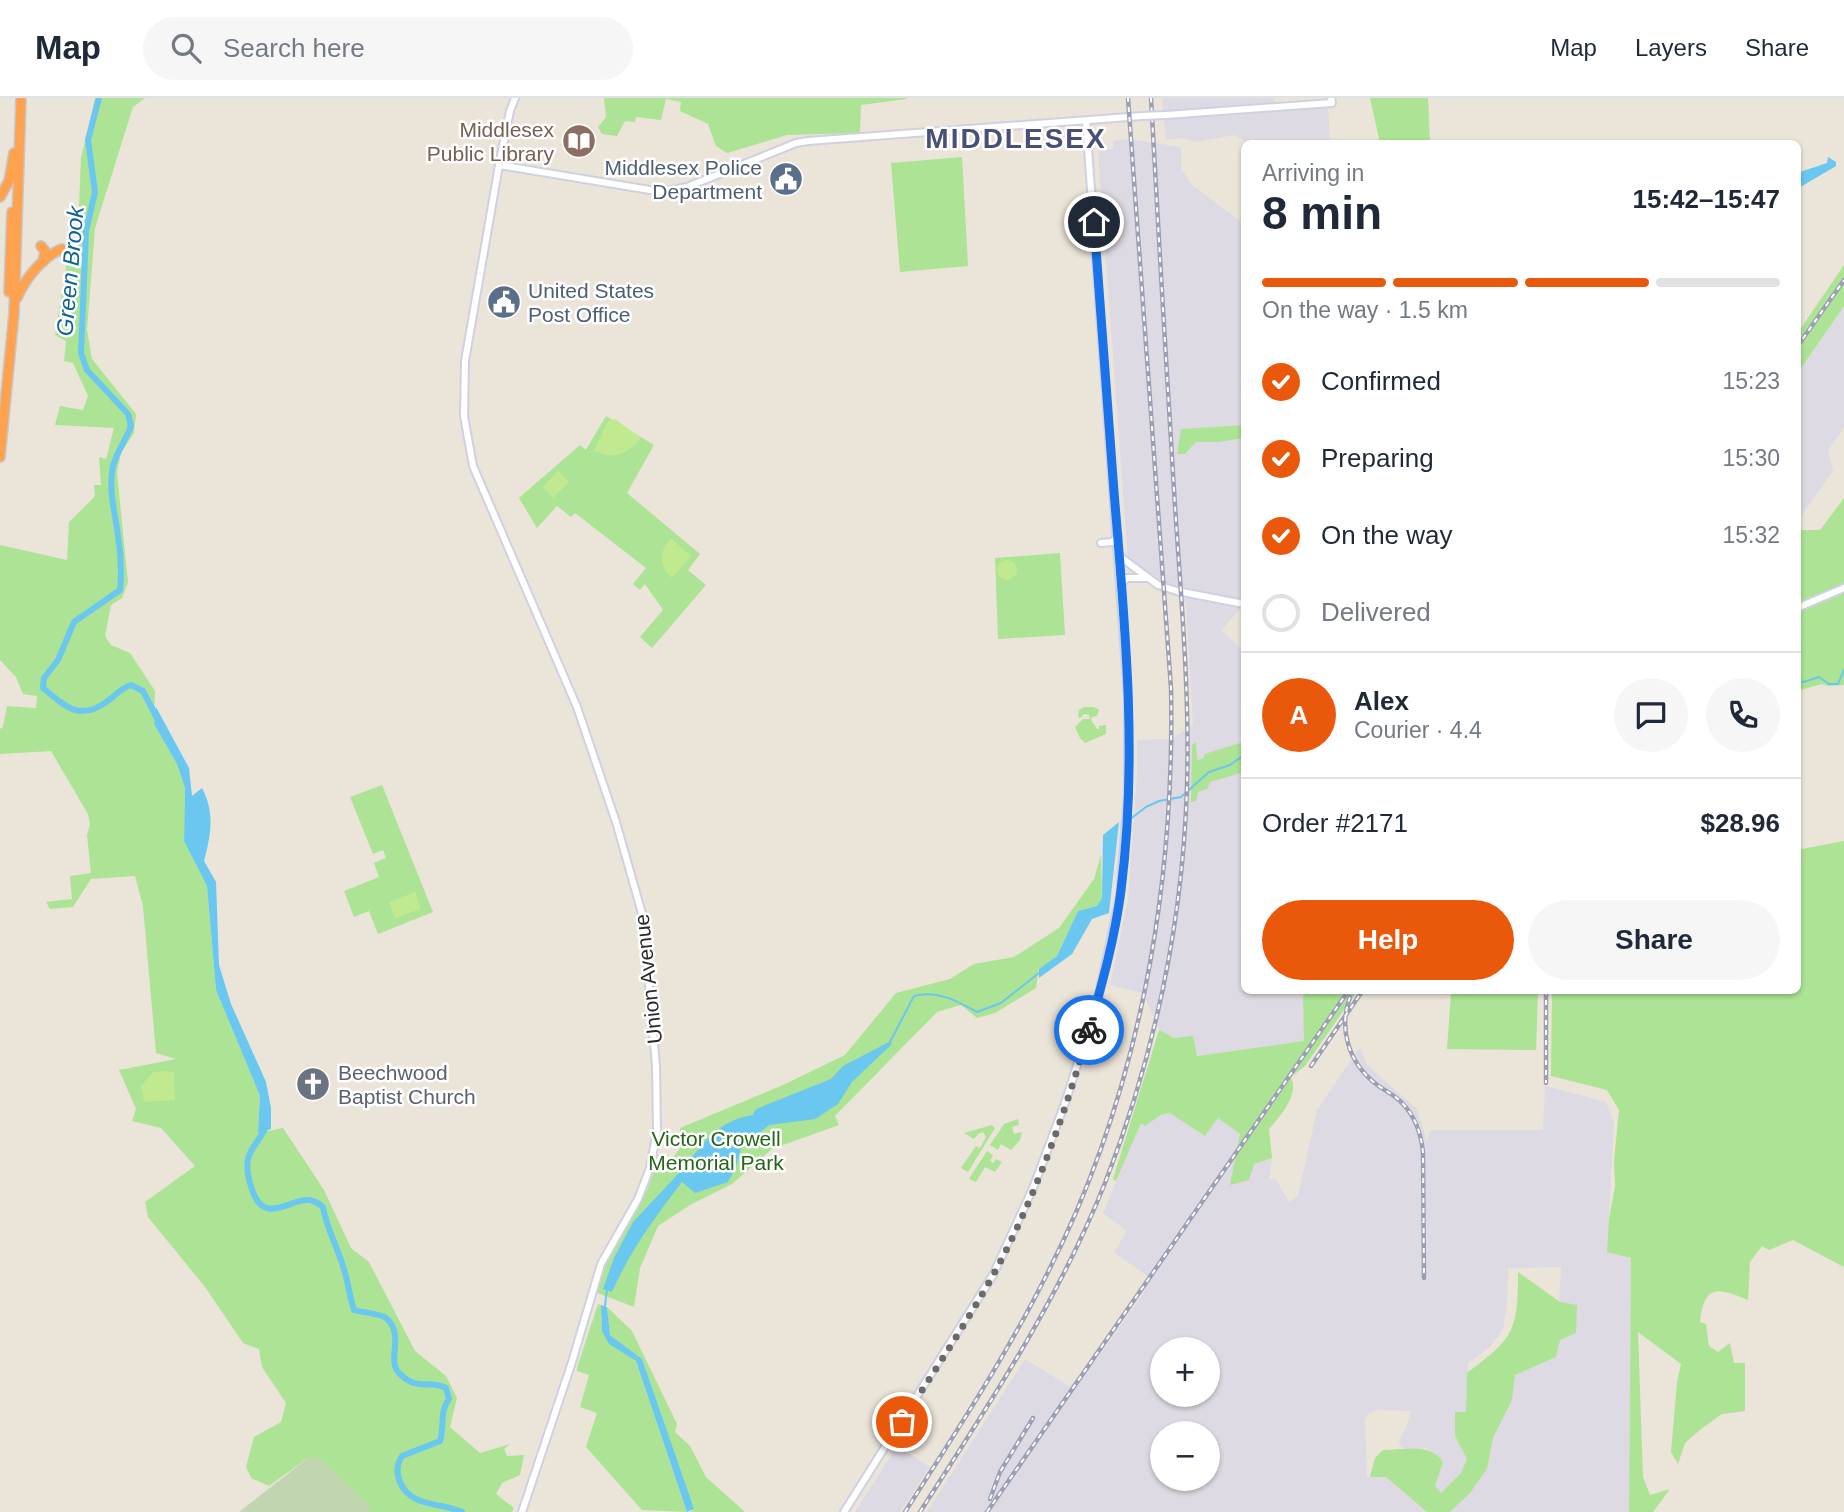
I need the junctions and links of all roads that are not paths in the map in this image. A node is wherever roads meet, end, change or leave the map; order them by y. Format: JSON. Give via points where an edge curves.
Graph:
{"nodes":[{"id":1,"x":19,"y":98,"type":"edge"},
{"id":2,"x":515,"y":98,"type":"edge"},
{"id":3,"x":1332,"y":101,"type":"edge"},
{"id":4,"x":1086,"y":121,"type":"junction"},
{"id":5,"x":15,"y":148,"type":"junction"},
{"id":6,"x":499,"y":165,"type":"junction"},
{"id":7,"x":0,"y":197,"type":"edge"},
{"id":8,"x":41,"y":246,"type":"dead end"},
{"id":9,"x":62,"y":249,"type":"dead end"},
{"id":10,"x":43,"y":262,"type":"junction"},
{"id":11,"x":14,"y":313,"type":"junction"},
{"id":12,"x":0,"y":409,"type":"edge"},
{"id":13,"x":0,"y":457,"type":"edge"},
{"id":14,"x":1118,"y":536,"type":"junction"},
{"id":15,"x":1101,"y":543,"type":"dead end"},
{"id":16,"x":1119,"y":556,"type":"junction"},
{"id":17,"x":1150,"y":579,"type":"junction"},
{"id":18,"x":1121,"y":586,"type":"junction"},
{"id":19,"x":1844,"y":588,"type":"edge"},
{"id":20,"x":1241,"y":603,"type":"edge"},
{"id":21,"x":1801,"y":606,"type":"edge"},
{"id":22,"x":522,"y":1512,"type":"edge"},
{"id":23,"x":845,"y":1512,"type":"edge"}],
"edges":[{"from":1,"to":5,"type":"highway"},
{"from":1,"to":11,"type":"highway"},
{"from":2,"to":6,"type":"main road","name":"Union Avenue"},
{"from":3,"to":4,"type":"main road","bridge":true},
{"from":4,"to":6,"type":"main road","via":[[796,143],[687,187],[662,192]]},
{"from":4,"to":14,"type":"main road"},
{"from":5,"to":7,"type":"highway","via":[[9,180]]},
{"from":5,"to":12,"type":"highway"},
{"from":6,"to":22,"type":"main road","name":"Union Avenue","via":[[464,375],[470,453],[577,707],[616,822],[643,916],[656,1066],[657,1131],[650,1168],[601,1264]]},
{"from":8,"to":10,"type":"highway"},
{"from":9,"to":10,"type":"highway"},
{"from":10,"to":11,"type":"highway","via":[[21,289]]},
{"from":11,"to":13,"type":"highway"},
{"from":14,"to":15,"type":"main road","via":[[1111,543]]},
{"from":14,"to":16,"type":"main road"},
{"from":16,"to":17,"type":"main road"},
{"from":16,"to":18,"type":"main road"},
{"from":17,"to":18,"type":"main road","via":[[1126,578]]},
{"from":17,"to":20,"type":"main road","via":[[1171,590]]},
{"from":18,"to":23,"type":"main road","via":[[1129,708],[1120,897],[1076,1072],[1000,1261]]},
{"from":19,"to":21,"type":"main road"}]}
